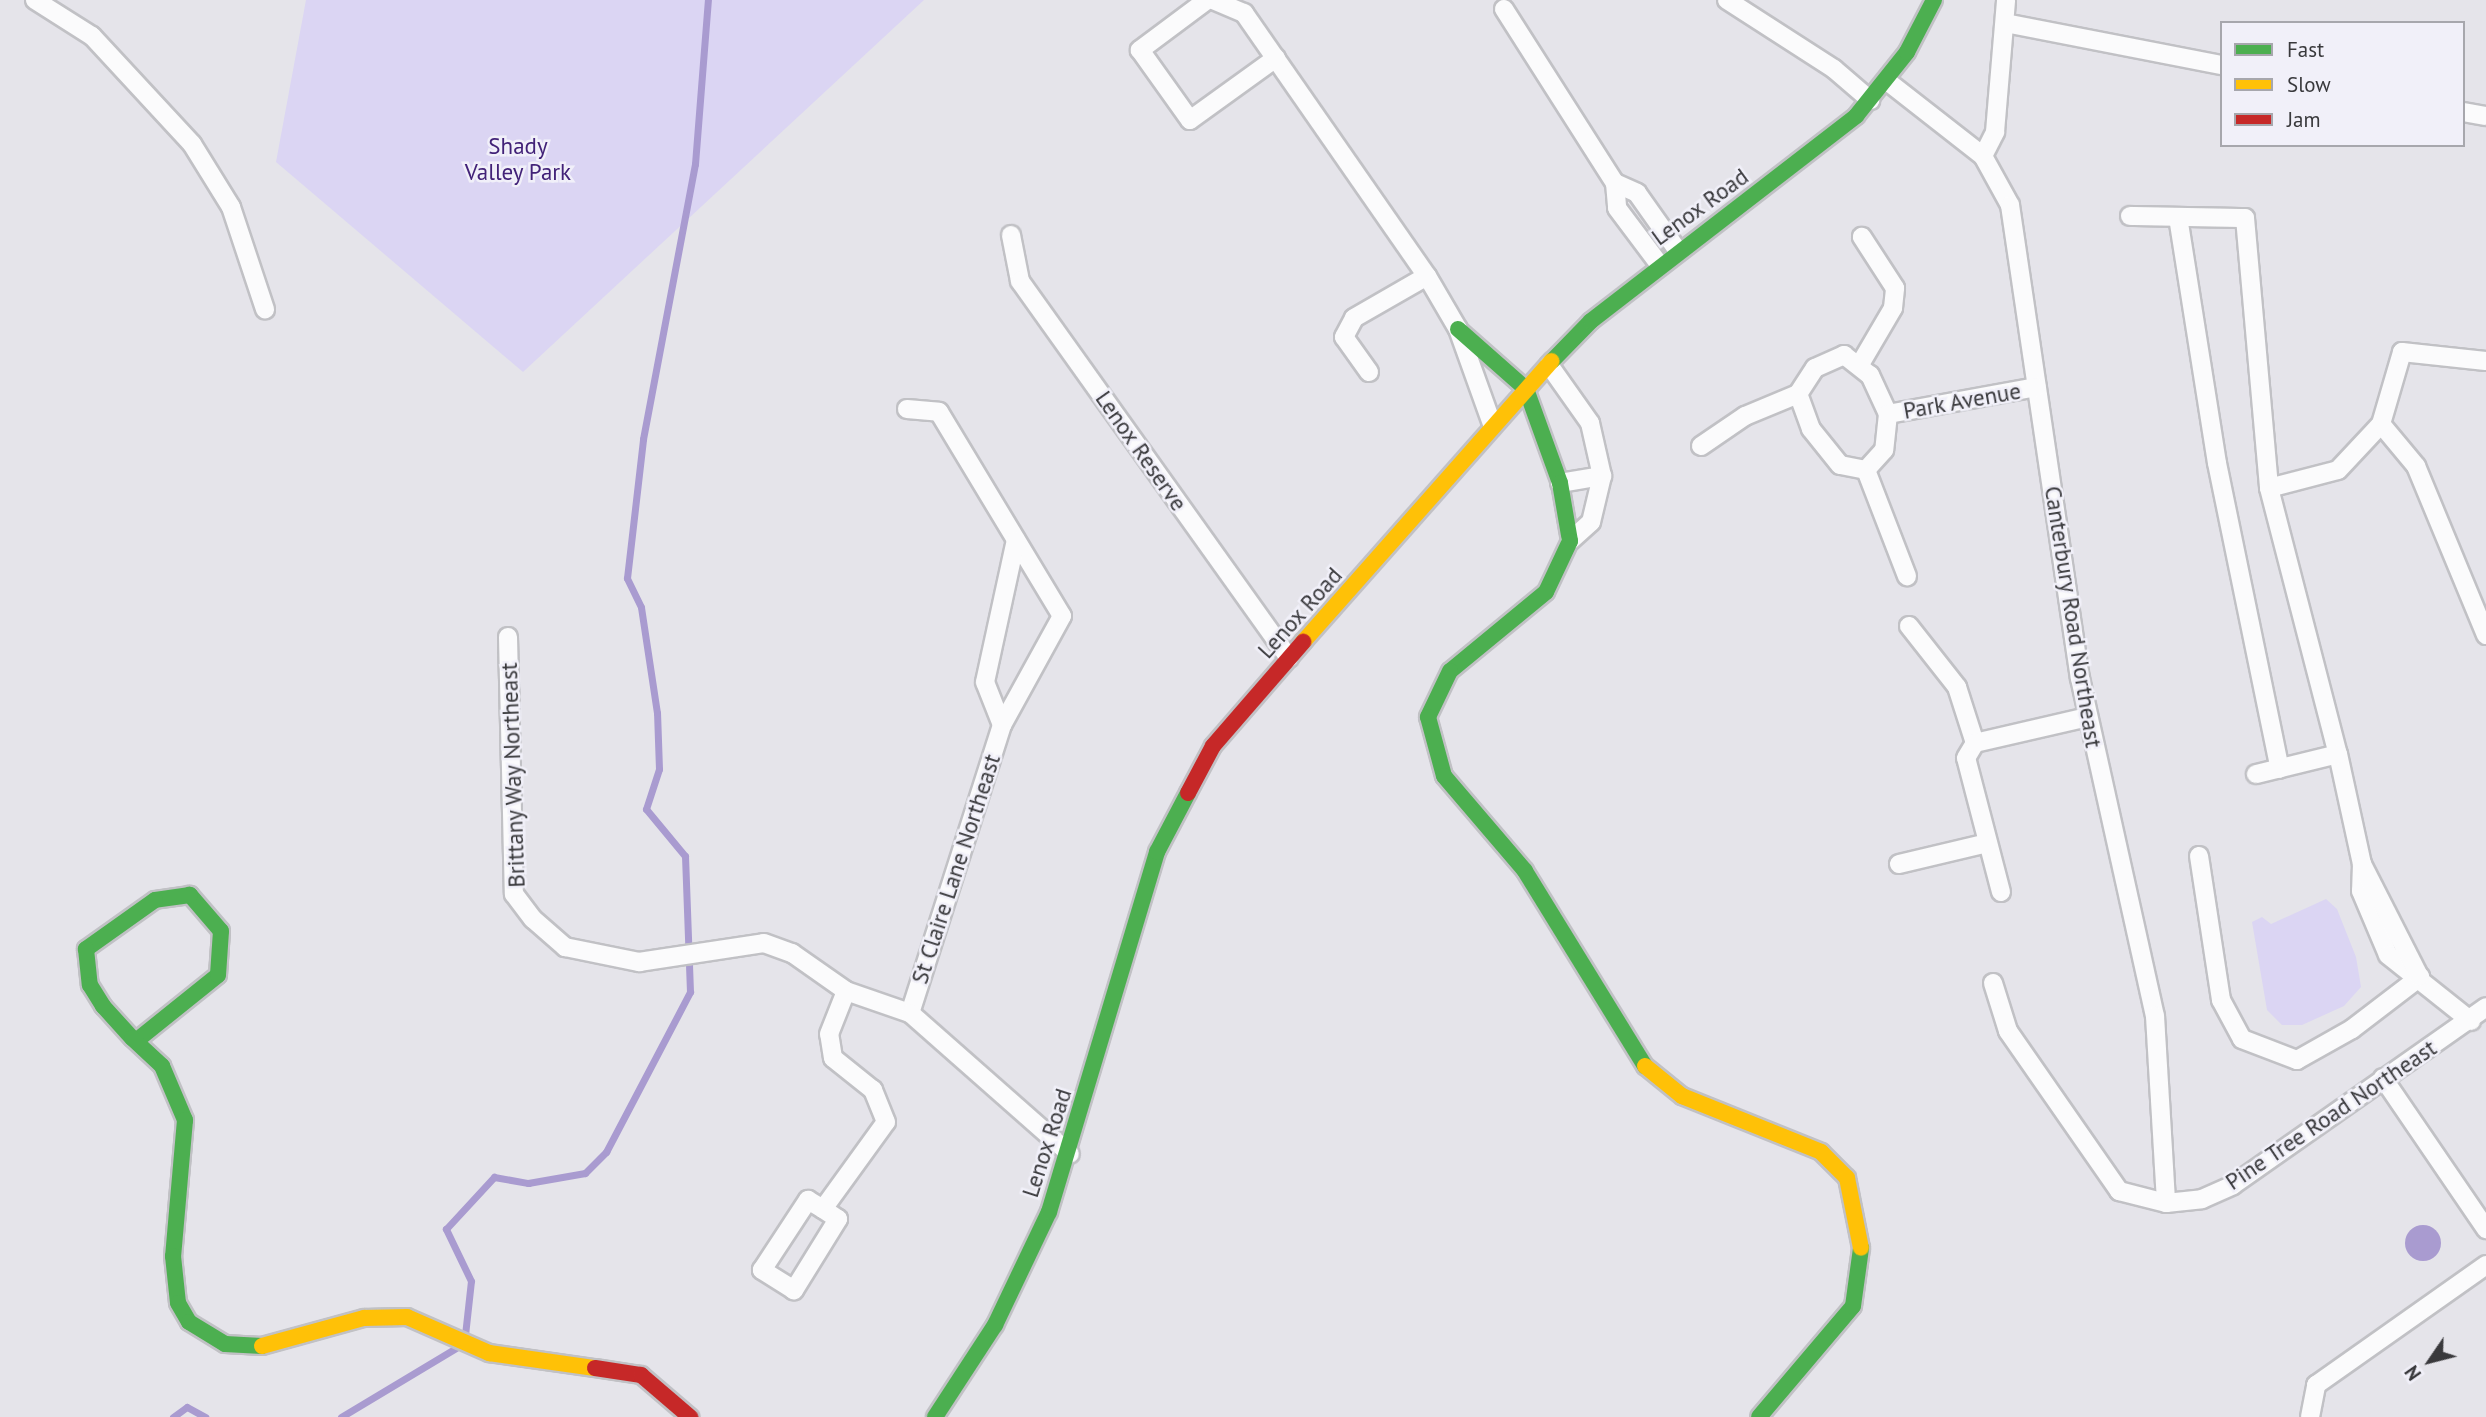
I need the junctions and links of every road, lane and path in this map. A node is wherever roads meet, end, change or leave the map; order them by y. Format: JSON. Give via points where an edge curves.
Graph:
{"nodes":[{"id":1,"x":35,"y":0,"type":"edge"},
{"id":2,"x":1207,"y":0,"type":"edge"},
{"id":3,"x":1213,"y":0,"type":"edge"},
{"id":4,"x":1727,"y":0,"type":"edge"},
{"id":5,"x":1934,"y":0,"type":"edge"},
{"id":6,"x":2006,"y":0,"type":"edge"},
{"id":7,"x":1504,"y":9,"type":"dead end"},
{"id":8,"x":2006,"y":23,"type":"junction"},
{"id":9,"x":1276,"y":58,"type":"junction"},
{"id":10,"x":2220,"y":65,"type":"edge"},
{"id":11,"x":1887,"y":81,"type":"junction"},
{"id":12,"x":1870,"y":100,"type":"junction"},
{"id":13,"x":2465,"y":112,"type":"edge"},
{"id":14,"x":2486,"y":117,"type":"edge"},
{"id":15,"x":1983,"y":156,"type":"junction"},
{"id":16,"x":1615,"y":183,"type":"junction"},
{"id":17,"x":2130,"y":216,"type":"dead end"},
{"id":18,"x":2178,"y":217,"type":"junction"},
{"id":19,"x":1011,"y":235,"type":"dead end"},
{"id":20,"x":1862,"y":237,"type":"dead end"},
{"id":21,"x":1678,"y":251,"type":"junction"},
{"id":22,"x":1659,"y":264,"type":"junction"},
{"id":23,"x":1427,"y":276,"type":"junction"},
{"id":24,"x":265,"y":309,"type":"dead end"},
{"id":25,"x":1458,"y":330,"type":"junction"},
{"id":26,"x":2486,"y":361,"type":"edge"},
{"id":27,"x":1549,"y":365,"type":"junction"},
{"id":28,"x":1859,"y":366,"type":"junction"},
{"id":29,"x":1369,"y":372,"type":"dead end"},
{"id":30,"x":2037,"y":387,"type":"junction"},
{"id":31,"x":1526,"y":389,"type":"junction"},
{"id":32,"x":1798,"y":394,"type":"junction"},
{"id":33,"x":907,"y":410,"type":"dead end"},
{"id":34,"x":1888,"y":414,"type":"junction"},
{"id":35,"x":1492,"y":424,"type":"junction"},
{"id":36,"x":2381,"y":424,"type":"junction"},
{"id":37,"x":1701,"y":446,"type":"dead end"},
{"id":38,"x":1866,"y":470,"type":"junction"},
{"id":39,"x":1602,"y":476,"type":"junction"},
{"id":40,"x":1560,"y":483,"type":"junction"},
{"id":41,"x":2269,"y":488,"type":"junction"},
{"id":42,"x":1016,"y":540,"type":"junction"},
{"id":43,"x":1570,"y":541,"type":"junction"},
{"id":44,"x":1907,"y":576,"type":"dead end"},
{"id":45,"x":1909,"y":626,"type":"dead end"},
{"id":46,"x":2486,"y":635,"type":"edge"},
{"id":47,"x":508,"y":637,"type":"dead end"},
{"id":48,"x":1289,"y":658,"type":"junction"},
{"id":49,"x":2088,"y":717,"type":"junction"},
{"id":50,"x":1002,"y":725,"type":"junction"},
{"id":51,"x":1975,"y":743,"type":"junction"},
{"id":52,"x":2338,"y":754,"type":"junction"},
{"id":53,"x":2280,"y":769,"type":"junction"},
{"id":54,"x":2256,"y":774,"type":"dead end"},
{"id":55,"x":1988,"y":843,"type":"junction"},
{"id":56,"x":2199,"y":856,"type":"dead end"},
{"id":57,"x":1899,"y":864,"type":"dead end"},
{"id":58,"x":2362,"y":864,"type":"junction"},
{"id":59,"x":2001,"y":892,"type":"dead end"},
{"id":60,"x":2387,"y":911,"type":"junction"},
{"id":61,"x":2368,"y":916,"type":"junction"},
{"id":62,"x":2420,"y":976,"type":"junction"},
{"id":63,"x":1993,"y":983,"type":"dead end"},
{"id":64,"x":846,"y":991,"type":"junction"},
{"id":65,"x":2486,"y":1007,"type":"edge"},
{"id":66,"x":910,"y":1013,"type":"junction"},
{"id":67,"x":2471,"y":1021,"type":"junction"},
{"id":68,"x":136,"y":1041,"type":"junction"},
{"id":69,"x":2383,"y":1078,"type":"junction"},
{"id":70,"x":1070,"y":1154,"type":"junction"},
{"id":71,"x":2166,"y":1203,"type":"junction"},
{"id":72,"x":823,"y":1209,"type":"junction"},
{"id":73,"x":2486,"y":1230,"type":"edge"},
{"id":74,"x":2486,"y":1265,"type":"edge"},
{"id":75,"x":690,"y":1417,"type":"edge"},
{"id":76,"x":935,"y":1417,"type":"edge"},
{"id":77,"x":1759,"y":1417,"type":"edge"},
{"id":78,"x":2310,"y":1417,"type":"edge"}],
"edges":[{"from":1,"to":24,"type":"street","via":[[92,36],[192,144],[231,207]]},
{"from":2,"to":9,"type":"street","via":[[1140,50],[1190,120]]},
{"from":3,"to":9,"type":"street","via":[[1244,13]]},
{"from":4,"to":12,"type":"street","via":[[1835,68]]},
{"from":5,"to":11,"type":"street","name":"Lenox Road"},
{"from":6,"to":8,"type":"street"},
{"from":7,"to":16,"type":"street"},
{"from":8,"to":10,"type":"street"},
{"from":8,"to":15,"type":"street","via":[[1995,132]]},
{"from":9,"to":23,"type":"street"},
{"from":11,"to":12,"type":"street","name":"Lenox Road"},
{"from":11,"to":15,"type":"street","name":"Canterbury Road Northeast"},
{"from":12,"to":21,"type":"street","name":"Lenox Road","via":[[1825,144]]},
{"from":13,"to":14,"type":"street"},
{"from":15,"to":30,"type":"street","name":"Canterbury Road Northeast","via":[[2010,205]]},
{"from":16,"to":21,"type":"street","via":[[1637,193]]},
{"from":16,"to":22,"type":"street","via":[[1617,208]]},
{"from":17,"to":18,"type":"street"},
{"from":18,"to":41,"type":"street","via":[[2245,218]]},
{"from":18,"to":53,"type":"street","via":[[2217,463]]},
{"from":19,"to":48,"type":"street","name":"Lenox Reserve","via":[[1020,281]]},
{"from":20,"to":28,"type":"street","via":[[1895,288],[1894,308]]},
{"from":21,"to":22,"type":"street","name":"Lenox Road"},
{"from":22,"to":27,"type":"street","name":"Lenox Road"},
{"from":23,"to":25,"type":"street"},
{"from":23,"to":29,"type":"street","via":[[1354,318],[1344,337]]},
{"from":25,"to":31,"type":"street"},
{"from":25,"to":35,"type":"street"},
{"from":26,"to":36,"type":"street","via":[[2402,352]]},
{"from":27,"to":31,"type":"street","name":"Lenox Road"},
{"from":27,"to":39,"type":"street","via":[[1590,423]]},
{"from":28,"to":32,"type":"street","via":[[1844,355],[1815,368]]},
{"from":28,"to":34,"type":"street","name":"Park Avenue","via":[[1870,375]]},
{"from":30,"to":34,"type":"street","name":"Park Avenue"},
{"from":30,"to":49,"type":"street","name":"Canterbury Road Northeast"},
{"from":31,"to":35,"type":"street","name":"Lenox Road"},
{"from":31,"to":40,"type":"street"},
{"from":32,"to":37,"type":"street","via":[[1745,416]]},
{"from":32,"to":38,"type":"street","via":[[1811,429],[1840,465]]},
{"from":33,"to":42,"type":"street","name":"St Claire Lane Northeast","via":[[939,412]]},
{"from":34,"to":38,"type":"street","name":"Park Avenue","via":[[1884,450]]},
{"from":35,"to":48,"type":"street","name":"Lenox Road"},
{"from":36,"to":41,"type":"street","via":[[2338,470]]},
{"from":36,"to":46,"type":"street","via":[[2416,466]]},
{"from":38,"to":44,"type":"street"},
{"from":39,"to":40,"type":"street"},
{"from":39,"to":43,"type":"street","via":[[1591,522]]},
{"from":40,"to":43,"type":"street"},
{"from":41,"to":52,"type":"street"},
{"from":42,"to":50,"type":"street","name":"St Claire Lane Northeast","via":[[985,682]]},
{"from":42,"to":50,"type":"street","name":"St Claire Lane Northeast","via":[[1062,616]]},
{"from":43,"to":77,"type":"street","via":[[1546,592],[1450,671],[1428,717],[1444,776],[1525,872],[1637,1059],[1682,1096],[1821,1152],[1847,1178],[1863,1238],[1853,1306]]},
{"from":45,"to":51,"type":"street","via":[[1956,687]]},
{"from":47,"to":64,"type":"street","name":"Brittany Way Northeast","via":[[514,894],[565,947],[639,962],[764,943],[792,953]]},
{"from":48,"to":70,"type":"street","name":"Lenox Road","via":[[1213,746],[1181,797],[1157,852]]},
{"from":49,"to":51,"type":"street"},
{"from":49,"to":71,"type":"street","name":"Canterbury Road Northeast","via":[[2155,1016]]},
{"from":50,"to":66,"type":"street","name":"St Claire Lane Northeast"},
{"from":51,"to":55,"type":"street","via":[[1966,758]]},
{"from":52,"to":53,"type":"street"},
{"from":52,"to":58,"type":"street"},
{"from":53,"to":54,"type":"street"},
{"from":55,"to":57,"type":"street"},
{"from":55,"to":59,"type":"street"},
{"from":56,"to":62,"type":"street","via":[[2221,1000],[2242,1039],[2297,1060],[2352,1029]]},
{"from":58,"to":60,"type":"street"},
{"from":58,"to":61,"type":"street"},
{"from":60,"to":61,"type":"street"},
{"from":60,"to":62,"type":"street"},
{"from":61,"to":62,"type":"street","via":[[2388,955]]},
{"from":62,"to":67,"type":"street"},
{"from":63,"to":71,"type":"street","via":[[2008,1031],[2119,1191]]},
{"from":64,"to":66,"type":"street","name":"Brittany Way Northeast"},
{"from":64,"to":72,"type":"street","via":[[829,1034],[833,1058],[873,1090],[886,1122]]},
{"from":65,"to":67,"type":"street","name":"Pine Tree Road Northeast"},
{"from":66,"to":70,"type":"street"},
{"from":67,"to":69,"type":"street","name":"Pine Tree Road Northeast"},
{"from":68,"to":68,"type":"street","via":[[90,985],[86,949],[155,900],[190,895],[222,931],[218,975]]},
{"from":68,"to":75,"type":"street","via":[[162,1066],[184,1121],[173,1256],[178,1303],[189,1322],[225,1344],[264,1346],[364,1318],[407,1317],[483,1350],[536,1364],[606,1365],[641,1375]]},
{"from":69,"to":71,"type":"street","name":"Pine Tree Road Northeast","via":[[2233,1185],[2202,1199]]},
{"from":69,"to":73,"type":"street"},
{"from":70,"to":76,"type":"street","name":"Lenox Road","via":[[1019,1278]]},
{"from":72,"to":72,"type":"street","via":[[808,1200],[762,1270],[794,1290],[838,1219]]},
{"from":74,"to":78,"type":"street","via":[[2316,1385]]}]}
